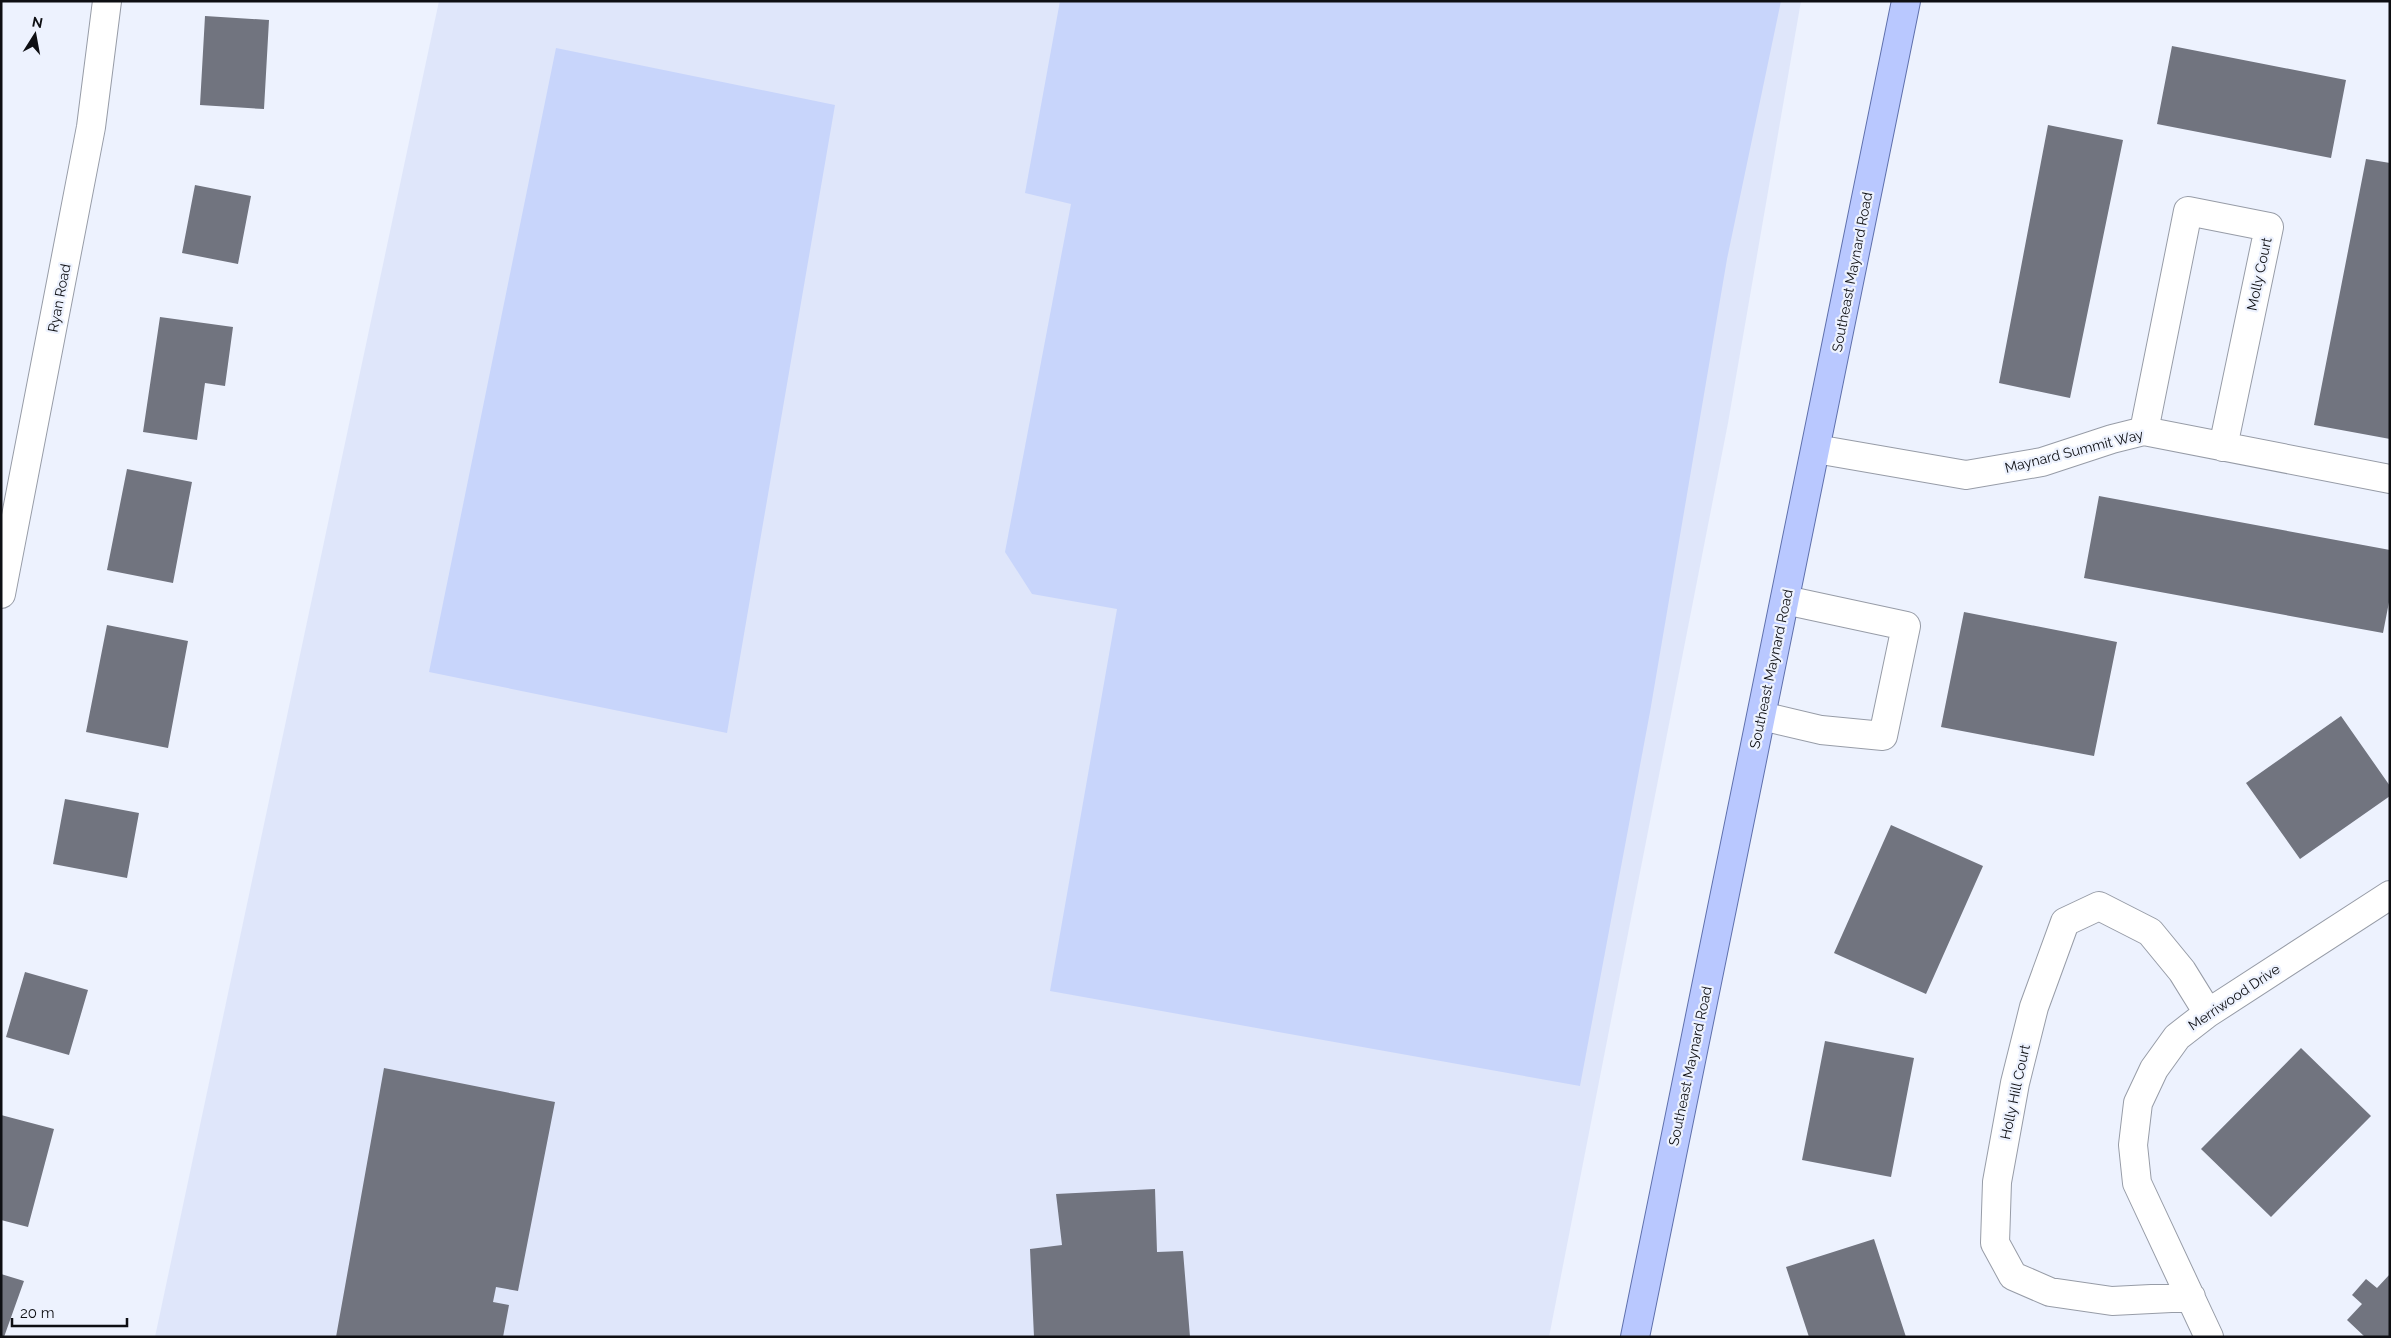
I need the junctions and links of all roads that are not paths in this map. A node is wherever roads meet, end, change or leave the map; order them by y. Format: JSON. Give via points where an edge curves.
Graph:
{"nodes":[{"id":1,"x":107,"y":1,"type":"edge"},
{"id":2,"x":1906,"y":1,"type":"edge"},
{"id":3,"x":2144,"y":431,"type":"junction"},
{"id":4,"x":2223,"y":447,"type":"junction"},
{"id":5,"x":1816,"y":449,"type":"junction"},
{"id":6,"x":2390,"y":479,"type":"edge"},
{"id":7,"x":2,"y":591,"type":"edge"},
{"id":8,"x":1786,"y":600,"type":"junction"},
{"id":9,"x":1762,"y":716,"type":"junction"},
{"id":10,"x":2390,"y":895,"type":"edge"},
{"id":11,"x":2208,"y":1013,"type":"junction"},
{"id":12,"x":2191,"y":1297,"type":"junction"},
{"id":13,"x":1635,"y":1337,"type":"edge"},
{"id":14,"x":2209,"y":1337,"type":"edge"}],
"edges":[{"from":1,"to":7,"type":"street","name":"Ryan Road","via":[[91,127]]},
{"from":2,"to":5,"type":"main road","name":"Southeast Maynard Road"},
{"from":3,"to":4,"type":"street","name":"Maynard Summit Way"},
{"from":3,"to":4,"type":"street","name":"Molly Court","via":[[2188,211],[2269,227]]},
{"from":3,"to":5,"type":"street","name":"Maynard Summit Way","via":[[2042,462],[1966,475]]},
{"from":4,"to":6,"type":"street","name":"Maynard Summit Way"},
{"from":5,"to":8,"type":"main road","name":"Southeast Maynard Road"},
{"from":8,"to":9,"type":"main road","name":"Southeast Maynard Road"},
{"from":8,"to":9,"type":"street","via":[[1906,626],[1883,736],[1821,730]]},
{"from":9,"to":13,"type":"main road","name":"Southeast Maynard Road"},
{"from":10,"to":11,"type":"street","name":"Merriwood Drive"},
{"from":11,"to":12,"type":"street","name":"Merriwood Drive","via":[[2177,1037],[2154,1069],[2138,1103],[2133,1145],[2137,1183]]},
{"from":11,"to":12,"type":"street","name":"Holly Hill Court","via":[[2182,970],[2150,932],[2099,906],[2065,922],[2034,1008],[2014,1083],[1998,1182],[1995,1244],[2013,1276],[2050,1292],[2112,1301]]},
{"from":12,"to":14,"type":"street","name":"Merriwood Drive"}]}
